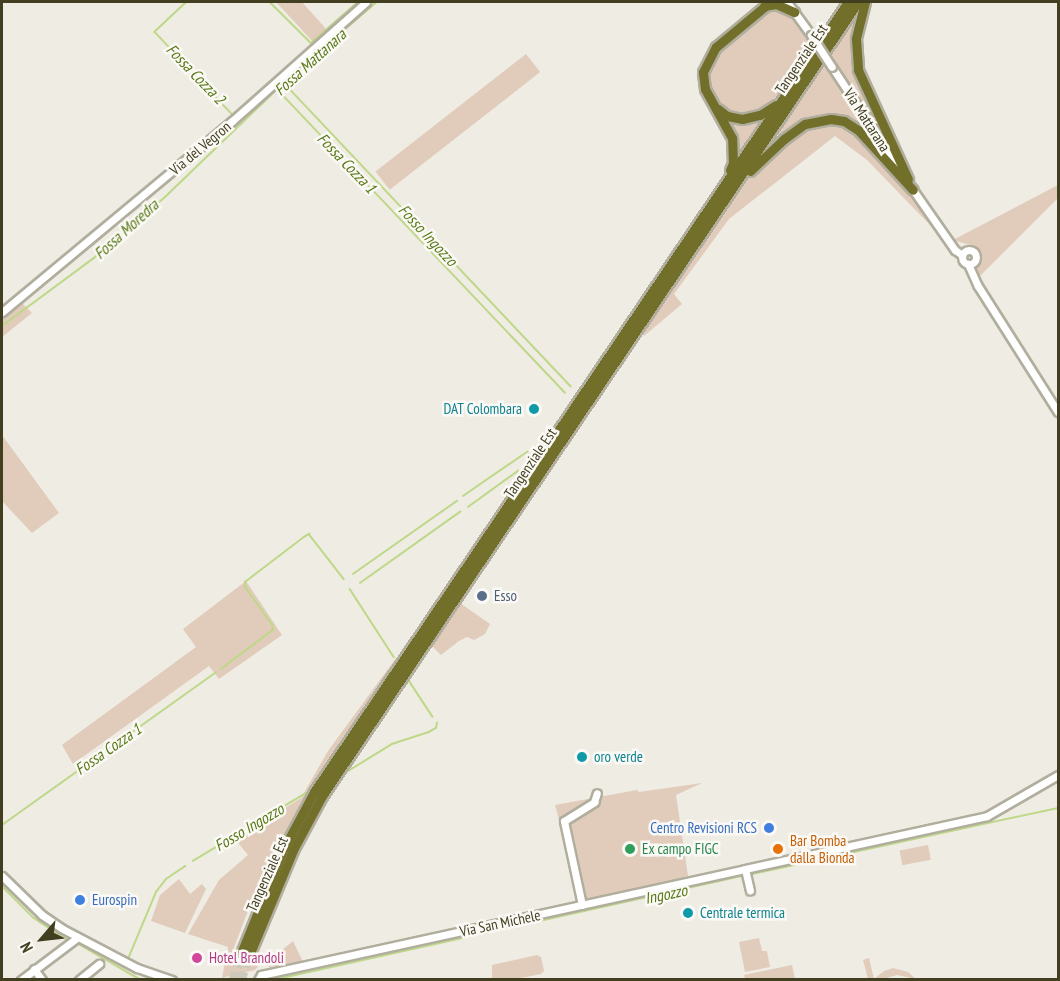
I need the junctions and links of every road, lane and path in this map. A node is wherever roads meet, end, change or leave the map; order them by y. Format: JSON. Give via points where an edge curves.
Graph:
{"nodes":[{"id":1,"x":366,"y":2,"type":"edge"},
{"id":2,"x":770,"y":2,"type":"edge"},
{"id":3,"x":787,"y":2,"type":"edge"},
{"id":4,"x":848,"y":2,"type":"edge"},
{"id":5,"x":858,"y":2,"type":"edge"},
{"id":6,"x":865,"y":2,"type":"edge"},
{"id":7,"x":762,"y":5,"type":"edge"},
{"id":8,"x":794,"y":12,"type":"junction"},
{"id":9,"x":780,"y":102,"type":"junction"},
{"id":10,"x":715,"y":106,"type":"junction"},
{"id":11,"x":913,"y":190,"type":"junction"},
{"id":12,"x":725,"y":198,"type":"junction"},
{"id":13,"x":708,"y":208,"type":"junction"},
{"id":14,"x":947,"y":239,"type":"junction"},
{"id":15,"x":968,"y":249,"type":"junction"},
{"id":16,"x":962,"y":255,"type":"junction"},
{"id":17,"x":976,"y":259,"type":"junction"},
{"id":18,"x":968,"y":264,"type":"junction"},
{"id":19,"x":978,"y":286,"type":"junction"},
{"id":20,"x":2,"y":312,"type":"edge"},
{"id":21,"x":1059,"y":412,"type":"edge"},
{"id":22,"x":1059,"y":775,"type":"edge"},
{"id":23,"x":597,"y":794,"type":"dead end"},
{"id":24,"x":745,"y":870,"type":"junction"},
{"id":25,"x":2,"y":876,"type":"edge"},
{"id":26,"x":750,"y":890,"type":"dead end"},
{"id":27,"x":582,"y":904,"type":"junction"},
{"id":28,"x":74,"y":941,"type":"junction"},
{"id":29,"x":99,"y":964,"type":"dead end"},
{"id":30,"x":34,"y":969,"type":"junction"},
{"id":31,"x":21,"y":980,"type":"edge"},
{"id":32,"x":42,"y":980,"type":"edge"},
{"id":33,"x":79,"y":980,"type":"edge"},
{"id":34,"x":172,"y":980,"type":"edge"},
{"id":35,"x":258,"y":980,"type":"edge"}],
"edges":[{"from":1,"to":20,"type":"street","name":"Via del Vegron","via":[[236,117]]},
{"from":2,"to":7,"type":"highway"},
{"from":3,"to":8,"type":"street","name":"Via Mattarana"},
{"from":4,"to":9,"type":"highway","name":"Tangenziale Est"},
{"from":5,"to":12,"type":"highway","name":"Tangenziale Est"},
{"from":6,"to":11,"type":"highway","via":[[856,39],[858,70]]},
{"from":7,"to":8,"type":"highway"},
{"from":7,"to":10,"type":"highway","via":[[710,56],[703,80]]},
{"from":8,"to":11,"type":"street","name":"Via Mattarana","bridge":true},
{"from":9,"to":10,"type":"highway","via":[[760,115],[742,119],[723,114]]},
{"from":9,"to":13,"type":"highway","name":"Tangenziale Est"},
{"from":10,"to":13,"type":"highway","via":[[732,138],[733,163]]},
{"from":11,"to":12,"type":"highway","via":[[851,124],[823,119],[806,124],[783,139],[762,156]]},
{"from":11,"to":14,"type":"street","name":"Via Mattarana"},
{"from":12,"to":13,"type":"highway","name":"Tangenziale Est","via":[[322,796],[246,952],[284,848],[314,792]]},
{"from":14,"to":15,"type":"street","name":"Via Mattarana"},
{"from":14,"to":16,"type":"street","name":"Via Mattarana"},
{"from":15,"to":16,"type":"street"},
{"from":15,"to":17,"type":"street"},
{"from":16,"to":18,"type":"street"},
{"from":17,"to":18,"type":"street"},
{"from":17,"to":19,"type":"street","via":[[974,273]]},
{"from":18,"to":19,"type":"street"},
{"from":19,"to":21,"type":"street"},
{"from":22,"to":24,"type":"street","name":"Via San Michele","via":[[987,816]]},
{"from":23,"to":27,"type":"street","via":[[594,802],[564,821]]},
{"from":24,"to":26,"type":"street"},
{"from":24,"to":27,"type":"street","name":"Via San Michele"},
{"from":25,"to":28,"type":"street"},
{"from":27,"to":35,"type":"street","name":"Via San Michele","via":[[261,975]]},
{"from":28,"to":30,"type":"street"},
{"from":28,"to":34,"type":"street"},
{"from":29,"to":33,"type":"street"},
{"from":30,"to":31,"type":"street"},
{"from":30,"to":32,"type":"street"}]}
